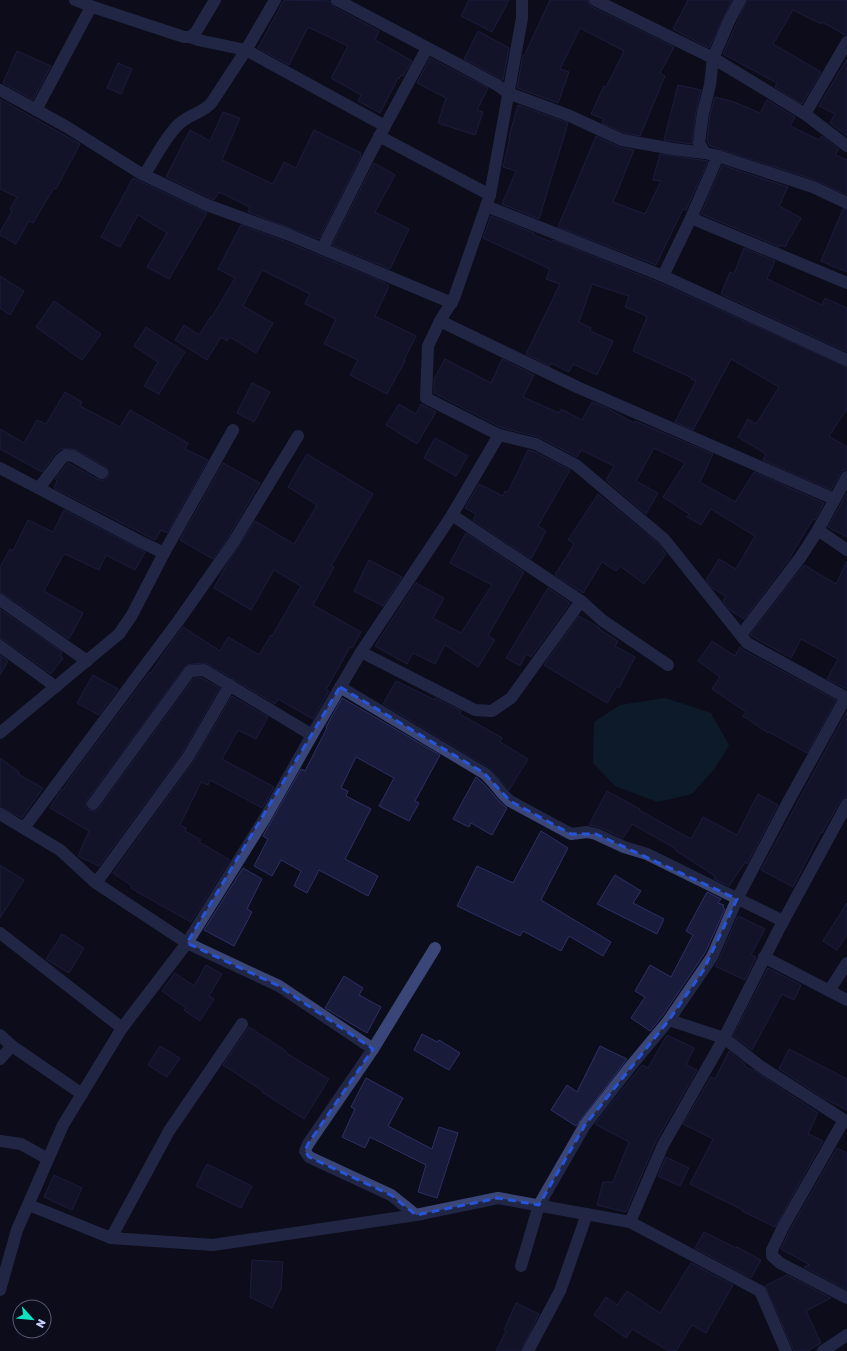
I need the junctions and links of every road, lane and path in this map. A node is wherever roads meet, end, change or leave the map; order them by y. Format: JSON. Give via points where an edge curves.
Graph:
{"nodes":[{"id":1,"x":75,"y":0,"type":"edge"},
{"id":2,"x":215,"y":0,"type":"edge"},
{"id":3,"x":275,"y":0,"type":"edge"},
{"id":4,"x":337,"y":0,"type":"edge"},
{"id":5,"x":522,"y":0,"type":"edge"},
{"id":6,"x":595,"y":0,"type":"edge"},
{"id":7,"x":740,"y":0,"type":"edge"},
{"id":8,"x":91,"y":6,"type":"junction"},
{"id":9,"x":190,"y":37,"type":"junction"},
{"id":10,"x":847,"y":42,"type":"edge"},
{"id":11,"x":427,"y":48,"type":"junction"},
{"id":12,"x":246,"y":50,"type":"junction"},
{"id":13,"x":713,"y":58,"type":"junction"},
{"id":14,"x":0,"y":90,"type":"edge"},
{"id":15,"x":508,"y":93,"type":"junction"},
{"id":16,"x":36,"y":110,"type":"junction"},
{"id":17,"x":805,"y":114,"type":"junction"},
{"id":18,"x":382,"y":131,"type":"junction"},
{"id":19,"x":847,"y":146,"type":"edge"},
{"id":20,"x":705,"y":153,"type":"junction"},
{"id":21,"x":718,"y":156,"type":"junction"},
{"id":22,"x":144,"y":175,"type":"junction"},
{"id":23,"x":488,"y":200,"type":"junction"},
{"id":24,"x":847,"y":204,"type":"edge"},
{"id":25,"x":691,"y":218,"type":"junction"},
{"id":26,"x":322,"y":249,"type":"junction"},
{"id":27,"x":663,"y":276,"type":"junction"},
{"id":28,"x":847,"y":283,"type":"edge"},
{"id":29,"x":452,"y":303,"type":"junction"},
{"id":30,"x":440,"y":321,"type":"junction"},
{"id":31,"x":847,"y":360,"type":"edge"},
{"id":32,"x":233,"y":430,"type":"dead end"},
{"id":33,"x":499,"y":435,"type":"junction"},
{"id":34,"x":298,"y":436,"type":"dead end"},
{"id":35,"x":0,"y":468,"type":"edge"},
{"id":36,"x":102,"y":473,"type":"dead end"},
{"id":37,"x":847,"y":477,"type":"edge"},
{"id":38,"x":39,"y":488,"type":"junction"},
{"id":39,"x":834,"y":499,"type":"junction"},
{"id":40,"x":452,"y":515,"type":"junction"},
{"id":41,"x":818,"y":530,"type":"junction"},
{"id":42,"x":847,"y":550,"type":"edge"},
{"id":43,"x":164,"y":553,"type":"junction"},
{"id":44,"x":0,"y":600,"type":"edge"},
{"id":45,"x":581,"y":601,"type":"junction"},
{"id":46,"x":741,"y":635,"type":"junction"},
{"id":47,"x":0,"y":646,"type":"edge"},
{"id":48,"x":361,"y":652,"type":"junction"},
{"id":49,"x":87,"y":661,"type":"junction"},
{"id":50,"x":668,"y":665,"type":"dead end"},
{"id":51,"x":230,"y":685,"type":"junction"},
{"id":52,"x":56,"y":687,"type":"junction"},
{"id":53,"x":340,"y":687,"type":"junction"},
{"id":54,"x":847,"y":697,"type":"edge"},
{"id":55,"x":0,"y":733,"type":"edge"},
{"id":56,"x":312,"y":735,"type":"junction"},
{"id":57,"x":93,"y":804,"type":"dead end"},
{"id":58,"x":847,"y":804,"type":"edge"},
{"id":59,"x":0,"y":814,"type":"edge"},
{"id":60,"x":24,"y":828,"type":"junction"},
{"id":61,"x":96,"y":883,"type":"junction"},
{"id":62,"x":737,"y":899,"type":"junction"},
{"id":63,"x":783,"y":921,"type":"junction"},
{"id":64,"x":0,"y":933,"type":"edge"},
{"id":65,"x":187,"y":943,"type":"junction"},
{"id":66,"x":435,"y":948,"type":"dead end"},
{"id":67,"x":764,"y":957,"type":"junction"},
{"id":68,"x":847,"y":963,"type":"edge"},
{"id":69,"x":829,"y":991,"type":"junction"},
{"id":70,"x":847,"y":1000,"type":"edge"},
{"id":71,"x":669,"y":1020,"type":"junction"},
{"id":72,"x":242,"y":1024,"type":"dead end"},
{"id":73,"x":122,"y":1028,"type":"junction"},
{"id":74,"x":0,"y":1035,"type":"edge"},
{"id":75,"x":724,"y":1038,"type":"junction"},
{"id":76,"x":12,"y":1046,"type":"junction"},
{"id":77,"x":373,"y":1049,"type":"junction"},
{"id":78,"x":0,"y":1059,"type":"edge"},
{"id":79,"x":82,"y":1094,"type":"junction"},
{"id":80,"x":845,"y":1121,"type":"edge"},
{"id":81,"x":0,"y":1141,"type":"edge"},
{"id":82,"x":48,"y":1159,"type":"junction"},
{"id":83,"x":29,"y":1205,"type":"junction"},
{"id":84,"x":539,"y":1205,"type":"junction"},
{"id":85,"x":587,"y":1214,"type":"junction"},
{"id":86,"x":416,"y":1215,"type":"junction"},
{"id":87,"x":630,"y":1222,"type":"junction"},
{"id":88,"x":111,"y":1238,"type":"junction"},
{"id":89,"x":521,"y":1266,"type":"dead end"},
{"id":90,"x":0,"y":1290,"type":"edge"},
{"id":91,"x":847,"y":1298,"type":"edge"},
{"id":92,"x":847,"y":1335,"type":"edge"},
{"id":93,"x":528,"y":1351,"type":"edge"},
{"id":94,"x":786,"y":1351,"type":"edge"},
{"id":95,"x":823,"y":1351,"type":"edge"}],
"edges":[{"from":1,"to":8,"type":"street"},
{"from":2,"to":9,"type":"street","via":[[196,32]]},
{"from":3,"to":12,"type":"street"},
{"from":4,"to":11,"type":"street"},
{"from":5,"to":15,"type":"street","via":[[522,18]]},
{"from":6,"to":13,"type":"street"},
{"from":7,"to":13,"type":"street"},
{"from":8,"to":9,"type":"street"},
{"from":8,"to":16,"type":"street"},
{"from":9,"to":12,"type":"street"},
{"from":10,"to":17,"type":"street"},
{"from":11,"to":15,"type":"street"},
{"from":11,"to":18,"type":"street"},
{"from":12,"to":18,"type":"street"},
{"from":12,"to":22,"type":"street","via":[[208,108],[180,123]]},
{"from":13,"to":17,"type":"street"},
{"from":13,"to":20,"type":"street","via":[[699,143]]},
{"from":14,"to":16,"type":"street"},
{"from":15,"to":20,"type":"street","via":[[570,116],[622,140]]},
{"from":15,"to":23,"type":"street"},
{"from":16,"to":22,"type":"street"},
{"from":17,"to":19,"type":"street"},
{"from":18,"to":23,"type":"street"},
{"from":18,"to":26,"type":"street"},
{"from":20,"to":21,"type":"street"},
{"from":21,"to":24,"type":"street","via":[[813,186]]},
{"from":21,"to":25,"type":"street"},
{"from":22,"to":26,"type":"street","via":[[206,205]]},
{"from":23,"to":27,"type":"street"},
{"from":23,"to":29,"type":"street"},
{"from":25,"to":27,"type":"street"},
{"from":25,"to":28,"type":"street"},
{"from":26,"to":29,"type":"street"},
{"from":27,"to":31,"type":"street"},
{"from":29,"to":30,"type":"street"},
{"from":30,"to":33,"type":"street","via":[[428,346],[426,398]]},
{"from":30,"to":39,"type":"street","via":[[577,387]]},
{"from":32,"to":43,"type":"street"},
{"from":33,"to":40,"type":"street"},
{"from":33,"to":46,"type":"street","via":[[536,444],[576,465],[664,540]]},
{"from":34,"to":60,"type":"street","via":[[233,543]]},
{"from":35,"to":38,"type":"street"},
{"from":36,"to":38,"type":"street","via":[[73,456],[66,455]]},
{"from":37,"to":39,"type":"street"},
{"from":38,"to":43,"type":"street"},
{"from":39,"to":41,"type":"street"},
{"from":40,"to":45,"type":"street"},
{"from":40,"to":48,"type":"street"},
{"from":41,"to":42,"type":"street"},
{"from":41,"to":46,"type":"street","via":[[800,558]]},
{"from":43,"to":49,"type":"street","via":[[132,615],[119,634]]},
{"from":44,"to":49,"type":"street"},
{"from":45,"to":48,"type":"street","via":[[511,698],[492,711],[475,710]]},
{"from":45,"to":50,"type":"street","via":[[602,620]]},
{"from":46,"to":54,"type":"street","via":[[747,644]]},
{"from":47,"to":52,"type":"street"},
{"from":48,"to":53,"type":"street"},
{"from":49,"to":52,"type":"street"},
{"from":51,"to":56,"type":"street"},
{"from":51,"to":57,"type":"street","via":[[204,670],[190,671]]},
{"from":51,"to":61,"type":"street","via":[[188,757]]},
{"from":52,"to":55,"type":"street"},
{"from":53,"to":56,"type":"street"},
{"from":53,"to":62,"type":"street","via":[[480,770],[491,778],[505,797],[571,834],[596,834],[647,854]]},
{"from":54,"to":62,"type":"street"},
{"from":56,"to":65,"type":"street","via":[[265,818]]},
{"from":58,"to":63,"type":"street"},
{"from":59,"to":60,"type":"street"},
{"from":60,"to":61,"type":"street","via":[[60,850]]},
{"from":61,"to":65,"type":"street"},
{"from":62,"to":63,"type":"street"},
{"from":62,"to":71,"type":"street","via":[[712,957]]},
{"from":63,"to":67,"type":"street"},
{"from":64,"to":73,"type":"street"},
{"from":65,"to":73,"type":"street"},
{"from":65,"to":77,"type":"street","via":[[279,986]]},
{"from":66,"to":77,"type":"street"},
{"from":67,"to":69,"type":"street"},
{"from":67,"to":75,"type":"street"},
{"from":68,"to":69,"type":"street"},
{"from":69,"to":70,"type":"street"},
{"from":71,"to":75,"type":"street"},
{"from":71,"to":84,"type":"street","via":[[585,1126]]},
{"from":72,"to":88,"type":"street","via":[[169,1131]]},
{"from":73,"to":79,"type":"street"},
{"from":74,"to":76,"type":"street"},
{"from":75,"to":80,"type":"street","via":[[760,1066]]},
{"from":75,"to":87,"type":"street","via":[[663,1145]]},
{"from":76,"to":78,"type":"street"},
{"from":76,"to":79,"type":"street"},
{"from":77,"to":86,"type":"street","via":[[305,1152],[309,1157],[391,1195]]},
{"from":79,"to":82,"type":"street","via":[[63,1125]]},
{"from":80,"to":91,"type":"street","via":[[783,1227],[772,1250],[772,1256],[780,1263]]},
{"from":81,"to":82,"type":"street","via":[[21,1144]]},
{"from":82,"to":83,"type":"street"},
{"from":83,"to":88,"type":"street"},
{"from":83,"to":90,"type":"street","via":[[17,1230]]},
{"from":84,"to":85,"type":"street"},
{"from":84,"to":86,"type":"street","via":[[498,1198]]},
{"from":84,"to":89,"type":"street"},
{"from":85,"to":87,"type":"street"},
{"from":85,"to":93,"type":"street","via":[[560,1292]]},
{"from":86,"to":88,"type":"street","via":[[213,1245]]},
{"from":87,"to":94,"type":"street","via":[[760,1291]]},
{"from":92,"to":95,"type":"street"}]}
